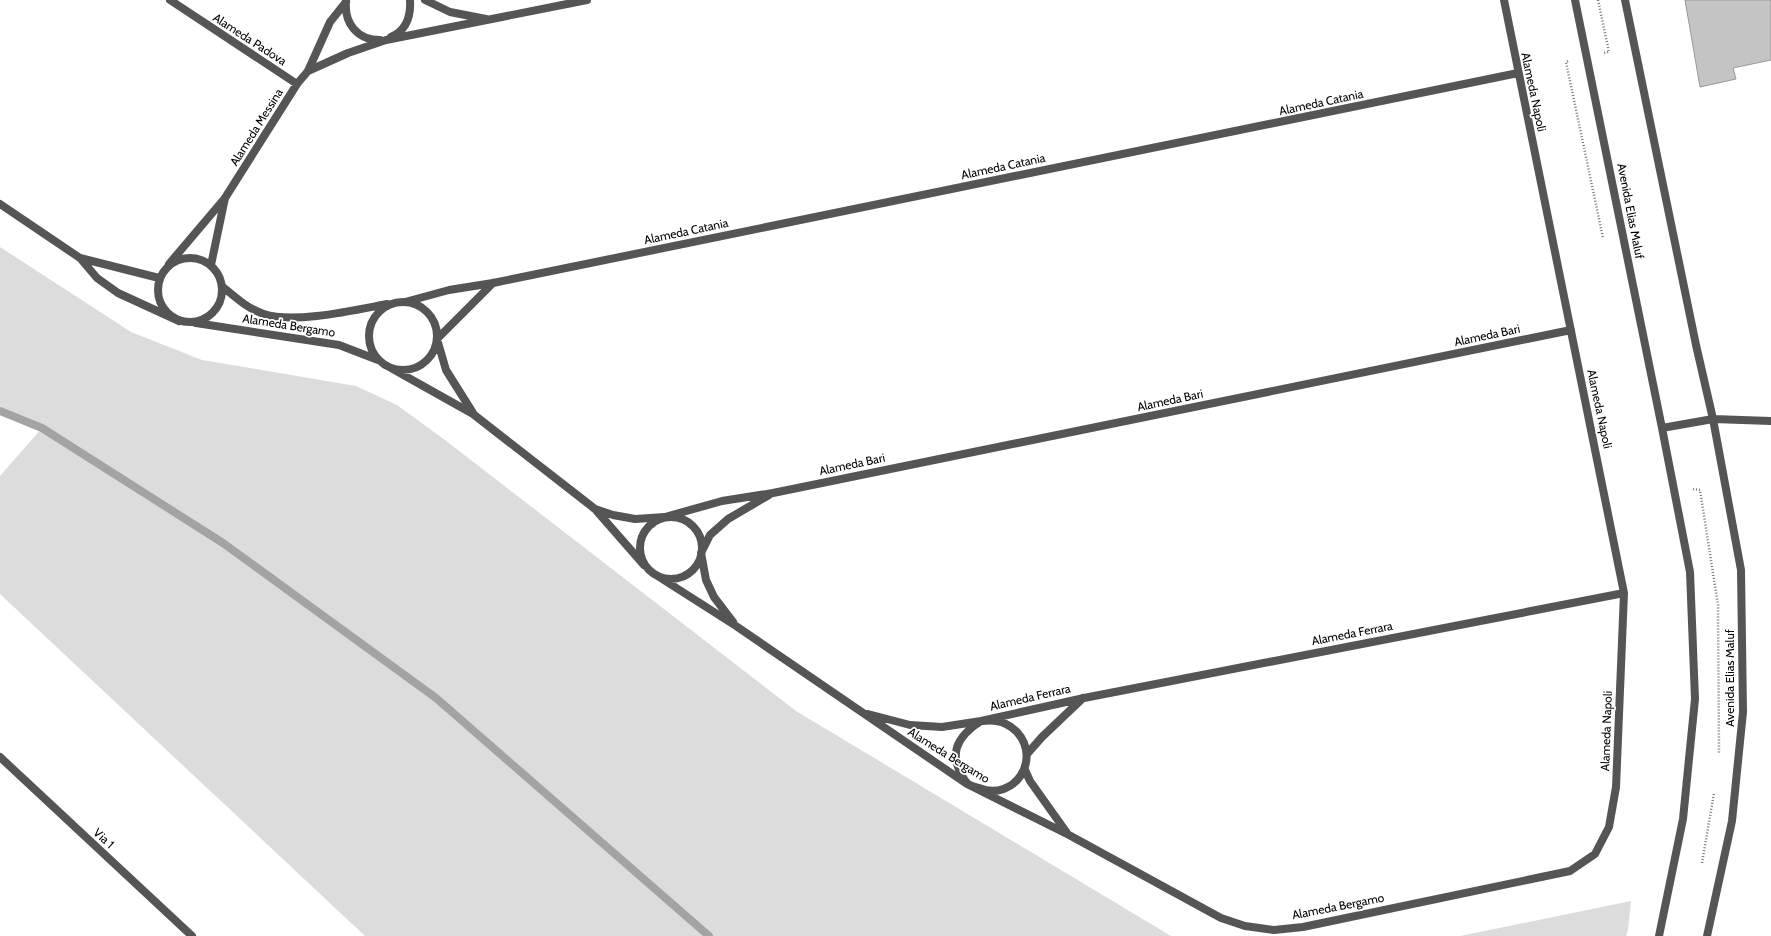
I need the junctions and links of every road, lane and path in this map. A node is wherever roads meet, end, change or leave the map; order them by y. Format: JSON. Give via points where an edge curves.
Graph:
{"nodes":[{"id":1,"x":170,"y":0,"type":"edge"},
{"id":2,"x":410,"y":0,"type":"edge"},
{"id":3,"x":425,"y":0,"type":"edge"},
{"id":4,"x":588,"y":0,"type":"edge"},
{"id":5,"x":1504,"y":0,"type":"edge"},
{"id":6,"x":1575,"y":0,"type":"edge"},
{"id":7,"x":1625,"y":0,"type":"edge"},
{"id":8,"x":346,"y":1,"type":"edge"},
{"id":9,"x":491,"y":20,"type":"junction"},
{"id":10,"x":386,"y":40,"type":"junction"},
{"id":11,"x":308,"y":71,"type":"junction"},
{"id":12,"x":1518,"y":73,"type":"junction"},
{"id":13,"x":297,"y":84,"type":"junction"},
{"id":14,"x":226,"y":198,"type":"junction"},
{"id":15,"x":0,"y":204,"type":"edge"},
{"id":16,"x":80,"y":258,"type":"junction"},
{"id":17,"x":169,"y":264,"type":"junction"},
{"id":18,"x":211,"y":265,"type":"junction"},
{"id":19,"x":159,"y":278,"type":"junction"},
{"id":20,"x":493,"y":283,"type":"junction"},
{"id":21,"x":223,"y":287,"type":"junction"},
{"id":22,"x":405,"y":302,"type":"junction"},
{"id":23,"x":391,"y":303,"type":"junction"},
{"id":24,"x":179,"y":321,"type":"junction"},
{"id":25,"x":195,"y":322,"type":"junction"},
{"id":26,"x":1571,"y":330,"type":"junction"},
{"id":27,"x":437,"y":339,"type":"junction"},
{"id":28,"x":378,"y":360,"type":"junction"},
{"id":29,"x":391,"y":368,"type":"junction"},
{"id":30,"x":473,"y":414,"type":"junction"},
{"id":31,"x":1713,"y":419,"type":"junction"},
{"id":32,"x":1771,"y":421,"type":"edge"},
{"id":33,"x":1662,"y":428,"type":"junction"},
{"id":34,"x":773,"y":493,"type":"junction"},
{"id":35,"x":595,"y":509,"type":"junction"},
{"id":36,"x":665,"y":517,"type":"junction"},
{"id":37,"x":701,"y":553,"type":"junction"},
{"id":38,"x":644,"y":565,"type":"junction"},
{"id":39,"x":656,"y":575,"type":"junction"},
{"id":40,"x":1624,"y":593,"type":"junction"},
{"id":41,"x":736,"y":626,"type":"junction"},
{"id":42,"x":1084,"y":698,"type":"junction"},
{"id":43,"x":861,"y":712,"type":"junction"},
{"id":44,"x":981,"y":721,"type":"junction"},
{"id":45,"x":1027,"y":754,"type":"junction"},
{"id":46,"x":0,"y":757,"type":"edge"},
{"id":47,"x":1025,"y":770,"type":"junction"},
{"id":48,"x":968,"y":784,"type":"junction"},
{"id":49,"x":1609,"y":827,"type":"joint"},
{"id":50,"x":1069,"y":835,"type":"junction"},
{"id":51,"x":192,"y":936,"type":"edge"},
{"id":52,"x":1659,"y":936,"type":"edge"},
{"id":53,"x":1708,"y":936,"type":"edge"}],
"edges":[{"from":1,"to":13,"type":"street","name":"Alameda Padova"},
{"from":2,"to":10,"type":"street","via":[[411,12],[406,24],[398,34]]},
{"from":3,"to":9,"type":"street","via":[[450,12]]},
{"from":4,"to":9,"type":"street"},
{"from":5,"to":12,"type":"street","name":"Alameda Napoli"},
{"from":6,"to":33,"type":"street","name":"Avenida Elias Maluf"},
{"from":7,"to":31,"type":"street","name":"Avenida Elias Maluf"},
{"from":8,"to":10,"type":"street","via":[[346,15],[351,26],[360,35],[372,40]]},
{"from":8,"to":11,"type":"street","name":"Alameda Messina","via":[[330,22]]},
{"from":9,"to":10,"type":"street"},
{"from":10,"to":11,"type":"street","name":"Alameda Messina"},
{"from":11,"to":13,"type":"street","name":"Alameda Messina"},
{"from":12,"to":20,"type":"street","name":"Alameda Catania"},
{"from":12,"to":26,"type":"street","name":"Alameda Napoli"},
{"from":13,"to":14,"type":"street","name":"Alameda Messina"},
{"from":14,"to":17,"type":"street","name":"Alameda Messina"},
{"from":14,"to":18,"type":"street","name":"Alameda Messina"},
{"from":15,"to":16,"type":"street"},
{"from":16,"to":19,"type":"street"},
{"from":16,"to":24,"type":"street","via":[[97,278],[118,293]]},
{"from":17,"to":18,"type":"street","via":[[190,257],[202,259]]},
{"from":17,"to":19,"type":"street"},
{"from":18,"to":21,"type":"street","via":[[219,275]]},
{"from":19,"to":24,"type":"street","via":[[158,296],[165,312]]},
{"from":20,"to":22,"type":"street","name":"Alameda Catania","via":[[449,290]]},
{"from":20,"to":27,"type":"street"},
{"from":21,"to":23,"type":"street","name":"Alameda Bergamo","via":[[244,304],[264,314],[285,318]]},
{"from":21,"to":25,"type":"street","via":[[221,303],[210,316]]},
{"from":22,"to":23,"type":"street"},
{"from":22,"to":27,"type":"street","via":[[419,306],[430,315]]},
{"from":23,"to":28,"type":"street","via":[[380,310],[372,320],[368,333],[370,346]]},
{"from":24,"to":25,"type":"street"},
{"from":25,"to":28,"type":"street","name":"Alameda Bergamo","via":[[339,345]]},
{"from":26,"to":34,"type":"street","name":"Alameda Bari"},
{"from":26,"to":40,"type":"street","name":"Alameda Napoli"},
{"from":27,"to":29,"type":"street","via":[[427,360],[416,367],[404,370]]},
{"from":27,"to":30,"type":"street","via":[[446,370]]},
{"from":28,"to":29,"type":"street"},
{"from":29,"to":30,"type":"street"},
{"from":30,"to":35,"type":"street"},
{"from":31,"to":32,"type":"street"},
{"from":31,"to":33,"type":"street"},
{"from":31,"to":53,"type":"street","name":"Avenida Elias Maluf","via":[[1740,570],[1743,712],[1732,821]]},
{"from":33,"to":52,"type":"street","name":"Avenida Elias Maluf","via":[[1690,572],[1695,699],[1683,819]]},
{"from":34,"to":36,"type":"street","name":"Alameda Bari","via":[[722,501]]},
{"from":34,"to":37,"type":"street","name":"Alameda Bari","via":[[728,519],[710,535]]},
{"from":35,"to":36,"type":"street","via":[[635,519]]},
{"from":35,"to":38,"type":"street"},
{"from":36,"to":37,"type":"street","via":[[678,518],[690,524],[697,532]]},
{"from":36,"to":38,"type":"street","via":[[653,522],[642,534],[640,550]]},
{"from":37,"to":39,"type":"street","via":[[697,564],[690,572],[680,577],[669,579]]},
{"from":37,"to":41,"type":"street","name":"Alameda Bergamo","via":[[706,580],[714,597]]},
{"from":38,"to":39,"type":"street"},
{"from":39,"to":41,"type":"street","name":"Alameda Bergamo"},
{"from":40,"to":42,"type":"street","name":"Alameda Ferrara"},
{"from":40,"to":49,"type":"street","name":"Alameda Napoli","via":[[1616,787]]},
{"from":41,"to":43,"type":"street","name":"Alameda Bergamo"},
{"from":42,"to":44,"type":"street","name":"Alameda Ferrara"},
{"from":42,"to":45,"type":"street","name":"Alameda Ferrara"},
{"from":43,"to":44,"type":"street","name":"Alameda Bergamo","via":[[910,725],[942,727]]},
{"from":43,"to":48,"type":"street","name":"Alameda Bergamo"},
{"from":44,"to":45,"type":"street","via":[[998,721],[1012,727],[1023,739]]},
{"from":44,"to":48,"type":"street","via":[[968,729],[958,742],[956,758],[960,773]]},
{"from":45,"to":47,"type":"street"},
{"from":46,"to":51,"type":"street","name":"Via 1"},
{"from":47,"to":48,"type":"street","via":[[1015,783],[1001,790],[986,791]]},
{"from":47,"to":50,"type":"street","name":"Alameda Bergamo","via":[[1030,781]]},
{"from":48,"to":50,"type":"street","name":"Alameda Bergamo"},
{"from":49,"to":50,"type":"street","name":"Alameda Bergamo","via":[[1595,854],[1570,871],[1274,930],[1245,926],[1221,918]]}]}
